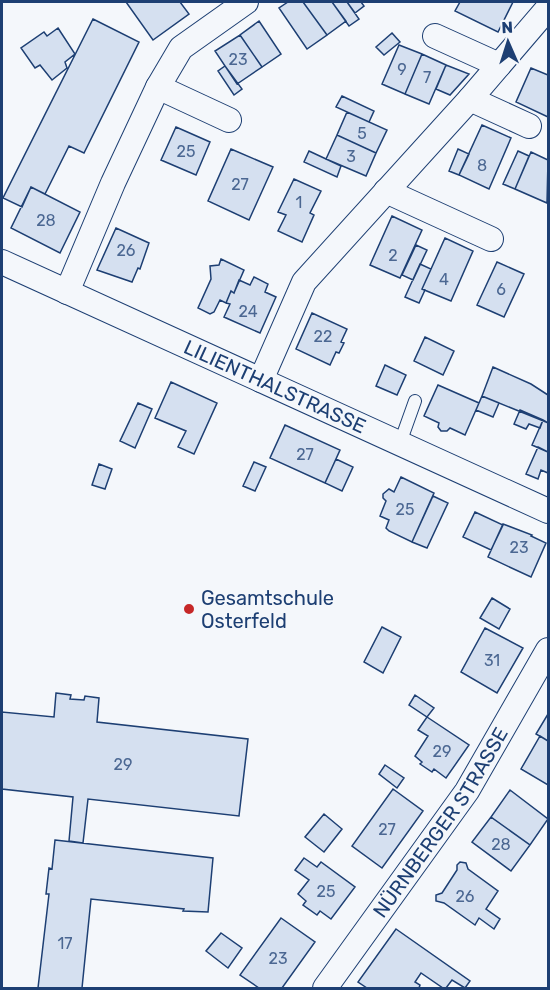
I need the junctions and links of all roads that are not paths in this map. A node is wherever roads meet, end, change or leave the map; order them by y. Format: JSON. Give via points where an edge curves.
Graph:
{"nodes":[{"id":1,"x":246,"y":2,"type":"edge"},
{"id":2,"x":549,"y":8,"type":"edge"},
{"id":3,"x":435,"y":36,"type":"dead end"},
{"id":4,"x":499,"y":64,"type":"junction"},
{"id":5,"x":158,"y":87,"type":"junction"},
{"id":6,"x":470,"y":99,"type":"junction"},
{"id":7,"x":229,"y":120,"type":"dead end"},
{"id":8,"x":529,"y":126,"type":"dead end"},
{"id":9,"x":386,"y":191,"type":"junction"},
{"id":10,"x":491,"y":239,"type":"dead end"},
{"id":11,"x":2,"y":262,"type":"edge"},
{"id":12,"x":67,"y":292,"type":"junction"},
{"id":13,"x":261,"y":380,"type":"junction"},
{"id":14,"x":415,"y":401,"type":"dead end"},
{"id":15,"x":400,"y":443,"type":"junction"},
{"id":16,"x":549,"y":511,"type":"edge"},
{"id":17,"x":549,"y":650,"type":"edge"},
{"id":18,"x":325,"y":988,"type":"edge"}],
"edges":[{"from":1,"to":5,"type":"street","via":[[181,48]]},
{"from":2,"to":4,"type":"street"},
{"from":3,"to":4,"type":"street"},
{"from":4,"to":6,"type":"street"},
{"from":5,"to":7,"type":"street"},
{"from":5,"to":12,"type":"street"},
{"from":6,"to":8,"type":"street"},
{"from":6,"to":9,"type":"street"},
{"from":9,"to":10,"type":"street"},
{"from":9,"to":13,"type":"street","via":[[304,282]]},
{"from":11,"to":12,"type":"street","name":"LILIENTHALSTRASSE"},
{"from":12,"to":13,"type":"street","name":"LILIENTHALSTRASSE"},
{"from":13,"to":15,"type":"street","name":"LILIENTHALSTRASSE"},
{"from":14,"to":15,"type":"lane"},
{"from":15,"to":16,"type":"street","name":"LILIENTHALSTRASSE"},
{"from":17,"to":18,"type":"street","name":"NÜRNBERGER STRASSE","via":[[466,790]]}]}
